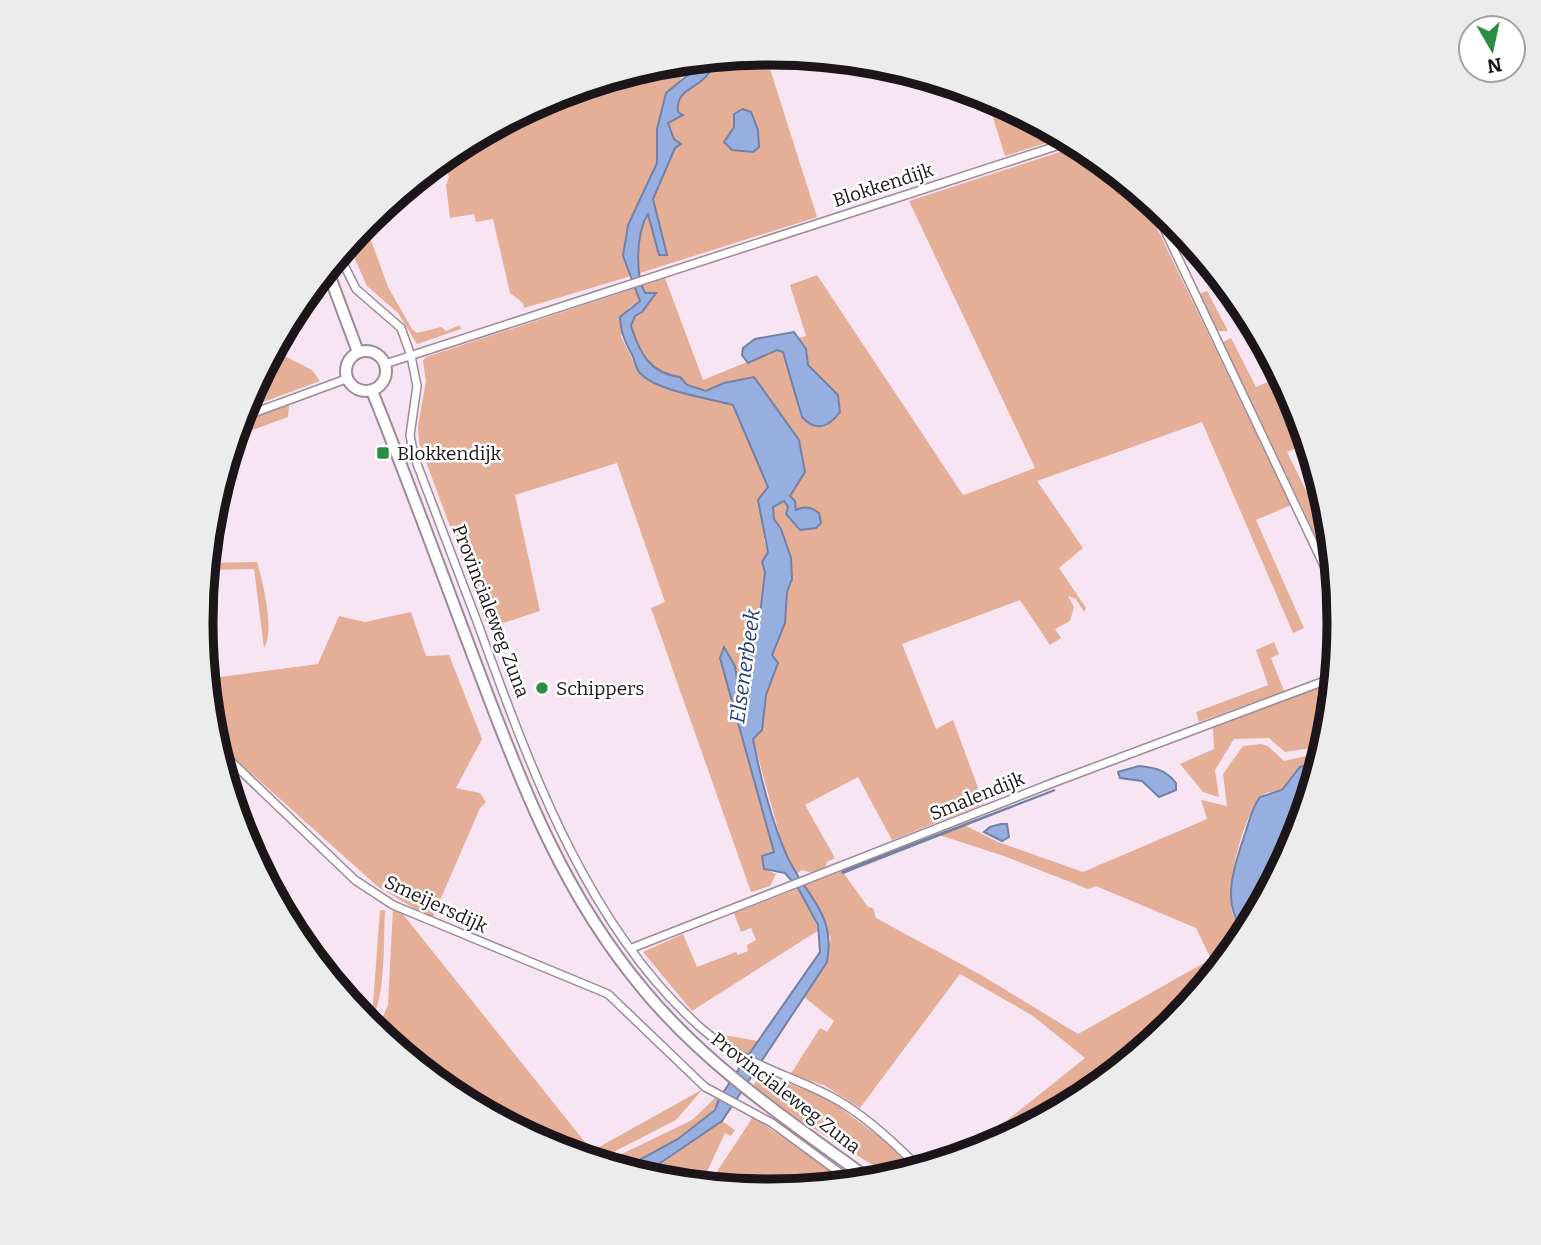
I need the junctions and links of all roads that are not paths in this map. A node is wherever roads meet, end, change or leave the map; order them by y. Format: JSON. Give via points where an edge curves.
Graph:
{"nodes":[{"id":1,"x":1059,"y":145,"type":"edge"},
{"id":2,"x":1163,"y":226,"type":"edge"},
{"id":3,"x":343,"y":265,"type":"edge"},
{"id":4,"x":331,"y":279,"type":"edge"},
{"id":5,"x":358,"y":352,"type":"junction"},
{"id":6,"x":411,"y":356,"type":"junction"},
{"id":7,"x":385,"y":364,"type":"junction"},
{"id":8,"x":346,"y":379,"type":"junction"},
{"id":9,"x":372,"y":391,"type":"junction"},
{"id":10,"x":253,"y":413,"type":"edge"},
{"id":11,"x":1325,"y":567,"type":"edge"},
{"id":12,"x":1325,"y":681,"type":"edge"},
{"id":13,"x":230,"y":761,"type":"edge"},
{"id":14,"x":632,"y":948,"type":"junction"},
{"id":15,"x":608,"y":995,"type":"joint"},
{"id":16,"x":913,"y":1162,"type":"edge"},
{"id":17,"x":860,"y":1173,"type":"edge"},
{"id":18,"x":843,"y":1175,"type":"edge"}],
"edges":[{"from":1,"to":6,"type":"street","name":"Blokkendijk"},
{"from":2,"to":11,"type":"street"},
{"from":3,"to":6,"type":"street","name":"Provincialeweg Zuna","via":[[356,289],[401,328]]},
{"from":4,"to":5,"type":"main road"},
{"from":5,"to":7,"type":"main road","via":[[376,353]]},
{"from":5,"to":8,"type":"main road","via":[[346,364]]},
{"from":6,"to":7,"type":"street","name":"Blokkendijk"},
{"from":6,"to":14,"type":"street","name":"Provincialeweg Zuna","via":[[417,386],[410,435],[414,456],[552,815],[583,874]]},
{"from":7,"to":9,"type":"main road","via":[[385,379]]},
{"from":8,"to":9,"type":"main road","via":[[360,391]]},
{"from":8,"to":10,"type":"street"},
{"from":9,"to":17,"type":"main road","name":"Provincialeweg Zuna","via":[[515,768],[574,892],[631,975],[665,1015],[750,1091]]},
{"from":12,"to":14,"type":"street","name":"Smalendijk"},
{"from":13,"to":15,"type":"street","name":"Smeijersdijk","via":[[355,880],[393,905]]},
{"from":14,"to":16,"type":"street","name":"Provincialeweg Zuna","via":[[701,1027],[762,1069],[829,1095]]},
{"from":15,"to":18,"type":"street","name":"Provincialeweg Zuna","via":[[682,1067],[772,1123]]}]}
